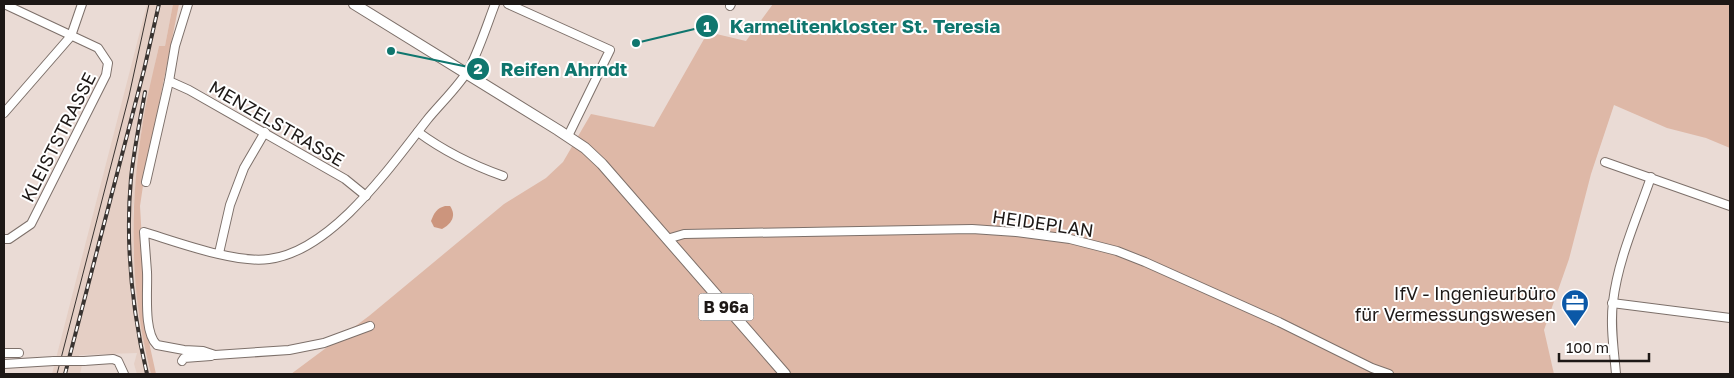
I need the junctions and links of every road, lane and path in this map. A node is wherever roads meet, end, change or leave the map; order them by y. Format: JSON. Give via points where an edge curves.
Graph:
{"nodes":[{"id":1,"x":4,"y":4,"type":"edge"},
{"id":2,"x":82,"y":4,"type":"edge"},
{"id":3,"x":188,"y":4,"type":"edge"},
{"id":4,"x":354,"y":4,"type":"edge"},
{"id":5,"x":495,"y":4,"type":"edge"},
{"id":6,"x":508,"y":4,"type":"edge"},
{"id":7,"x":368,"y":8,"type":"edge"},
{"id":8,"x":71,"y":36,"type":"junction"},
{"id":9,"x":466,"y":73,"type":"junction"},
{"id":10,"x":169,"y":81,"type":"junction"},
{"id":11,"x":4,"y":113,"type":"edge"},
{"id":12,"x":264,"y":132,"type":"junction"},
{"id":13,"x":418,"y":132,"type":"junction"},
{"id":14,"x":568,"y":136,"type":"junction"},
{"id":15,"x":1605,"y":162,"type":"dead end"},
{"id":16,"x":503,"y":176,"type":"dead end"},
{"id":17,"x":1651,"y":177,"type":"junction"},
{"id":18,"x":146,"y":182,"type":"dead end"},
{"id":19,"x":366,"y":196,"type":"junction"},
{"id":20,"x":1730,"y":206,"type":"edge"},
{"id":21,"x":4,"y":239,"type":"edge"},
{"id":22,"x":667,"y":239,"type":"junction"},
{"id":23,"x":219,"y":253,"type":"junction"},
{"id":24,"x":1612,"y":303,"type":"junction"},
{"id":25,"x":1730,"y":318,"type":"edge"},
{"id":26,"x":370,"y":326,"type":"dead end"},
{"id":27,"x":4,"y":353,"type":"edge"},
{"id":28,"x":19,"y":353,"type":"dead end"},
{"id":29,"x":215,"y":355,"type":"junction"},
{"id":30,"x":182,"y":361,"type":"dead end"},
{"id":31,"x":4,"y":364,"type":"edge"},
{"id":32,"x":123,"y":374,"type":"edge"},
{"id":33,"x":785,"y":374,"type":"edge"},
{"id":34,"x":1389,"y":374,"type":"edge"},
{"id":35,"x":1616,"y":374,"type":"edge"}],
"edges":[{"from":1,"to":8,"type":"street","name":"KLEISTSTRASSE"},
{"from":2,"to":8,"type":"street"},
{"from":3,"to":10,"type":"street","via":[[175,46]]},
{"from":4,"to":7,"type":"main road","number":"B 96a"},
{"from":5,"to":9,"type":"street"},
{"from":6,"to":14,"type":"street","via":[[610,50]]},
{"from":7,"to":9,"type":"main road","number":"B 96a"},
{"from":8,"to":11,"type":"street"},
{"from":8,"to":21,"type":"street","name":"KLEISTSTRASSE","via":[[98,48],[108,63],[106,76],[31,224]]},
{"from":9,"to":13,"type":"street"},
{"from":9,"to":14,"type":"main road","number":"B 96a"},
{"from":10,"to":12,"type":"street","name":"MENZELSTRASSE"},
{"from":10,"to":18,"type":"street"},
{"from":12,"to":19,"type":"street","name":"MENZELSTRASSE","via":[[345,179]]},
{"from":12,"to":23,"type":"street","via":[[244,168],[230,205]]},
{"from":13,"to":16,"type":"street","via":[[459,158]]},
{"from":13,"to":19,"type":"street"},
{"from":14,"to":22,"type":"main road","number":"B 96a","via":[[590,152]]},
{"from":15,"to":17,"type":"street"},
{"from":17,"to":20,"type":"street"},
{"from":17,"to":24,"type":"street","via":[[1622,260]]},
{"from":19,"to":23,"type":"street","via":[[338,223],[289,256],[267,260],[242,259]]},
{"from":22,"to":33,"type":"main road","number":"B 96a"},
{"from":22,"to":34,"type":"street","name":"HEIDEPLAN","via":[[684,234],[972,229],[1070,239],[1145,262]]},
{"from":23,"to":29,"type":"street","via":[[144,232],[146,295],[152,340],[157,345]]},
{"from":24,"to":25,"type":"street"},
{"from":24,"to":35,"type":"street"},
{"from":26,"to":29,"type":"street","via":[[304,348]]},
{"from":27,"to":28,"type":"street"},
{"from":29,"to":30,"type":"street","via":[[184,358]]},
{"from":31,"to":32,"type":"street","bridge":true,"via":[[118,361]]}]}
